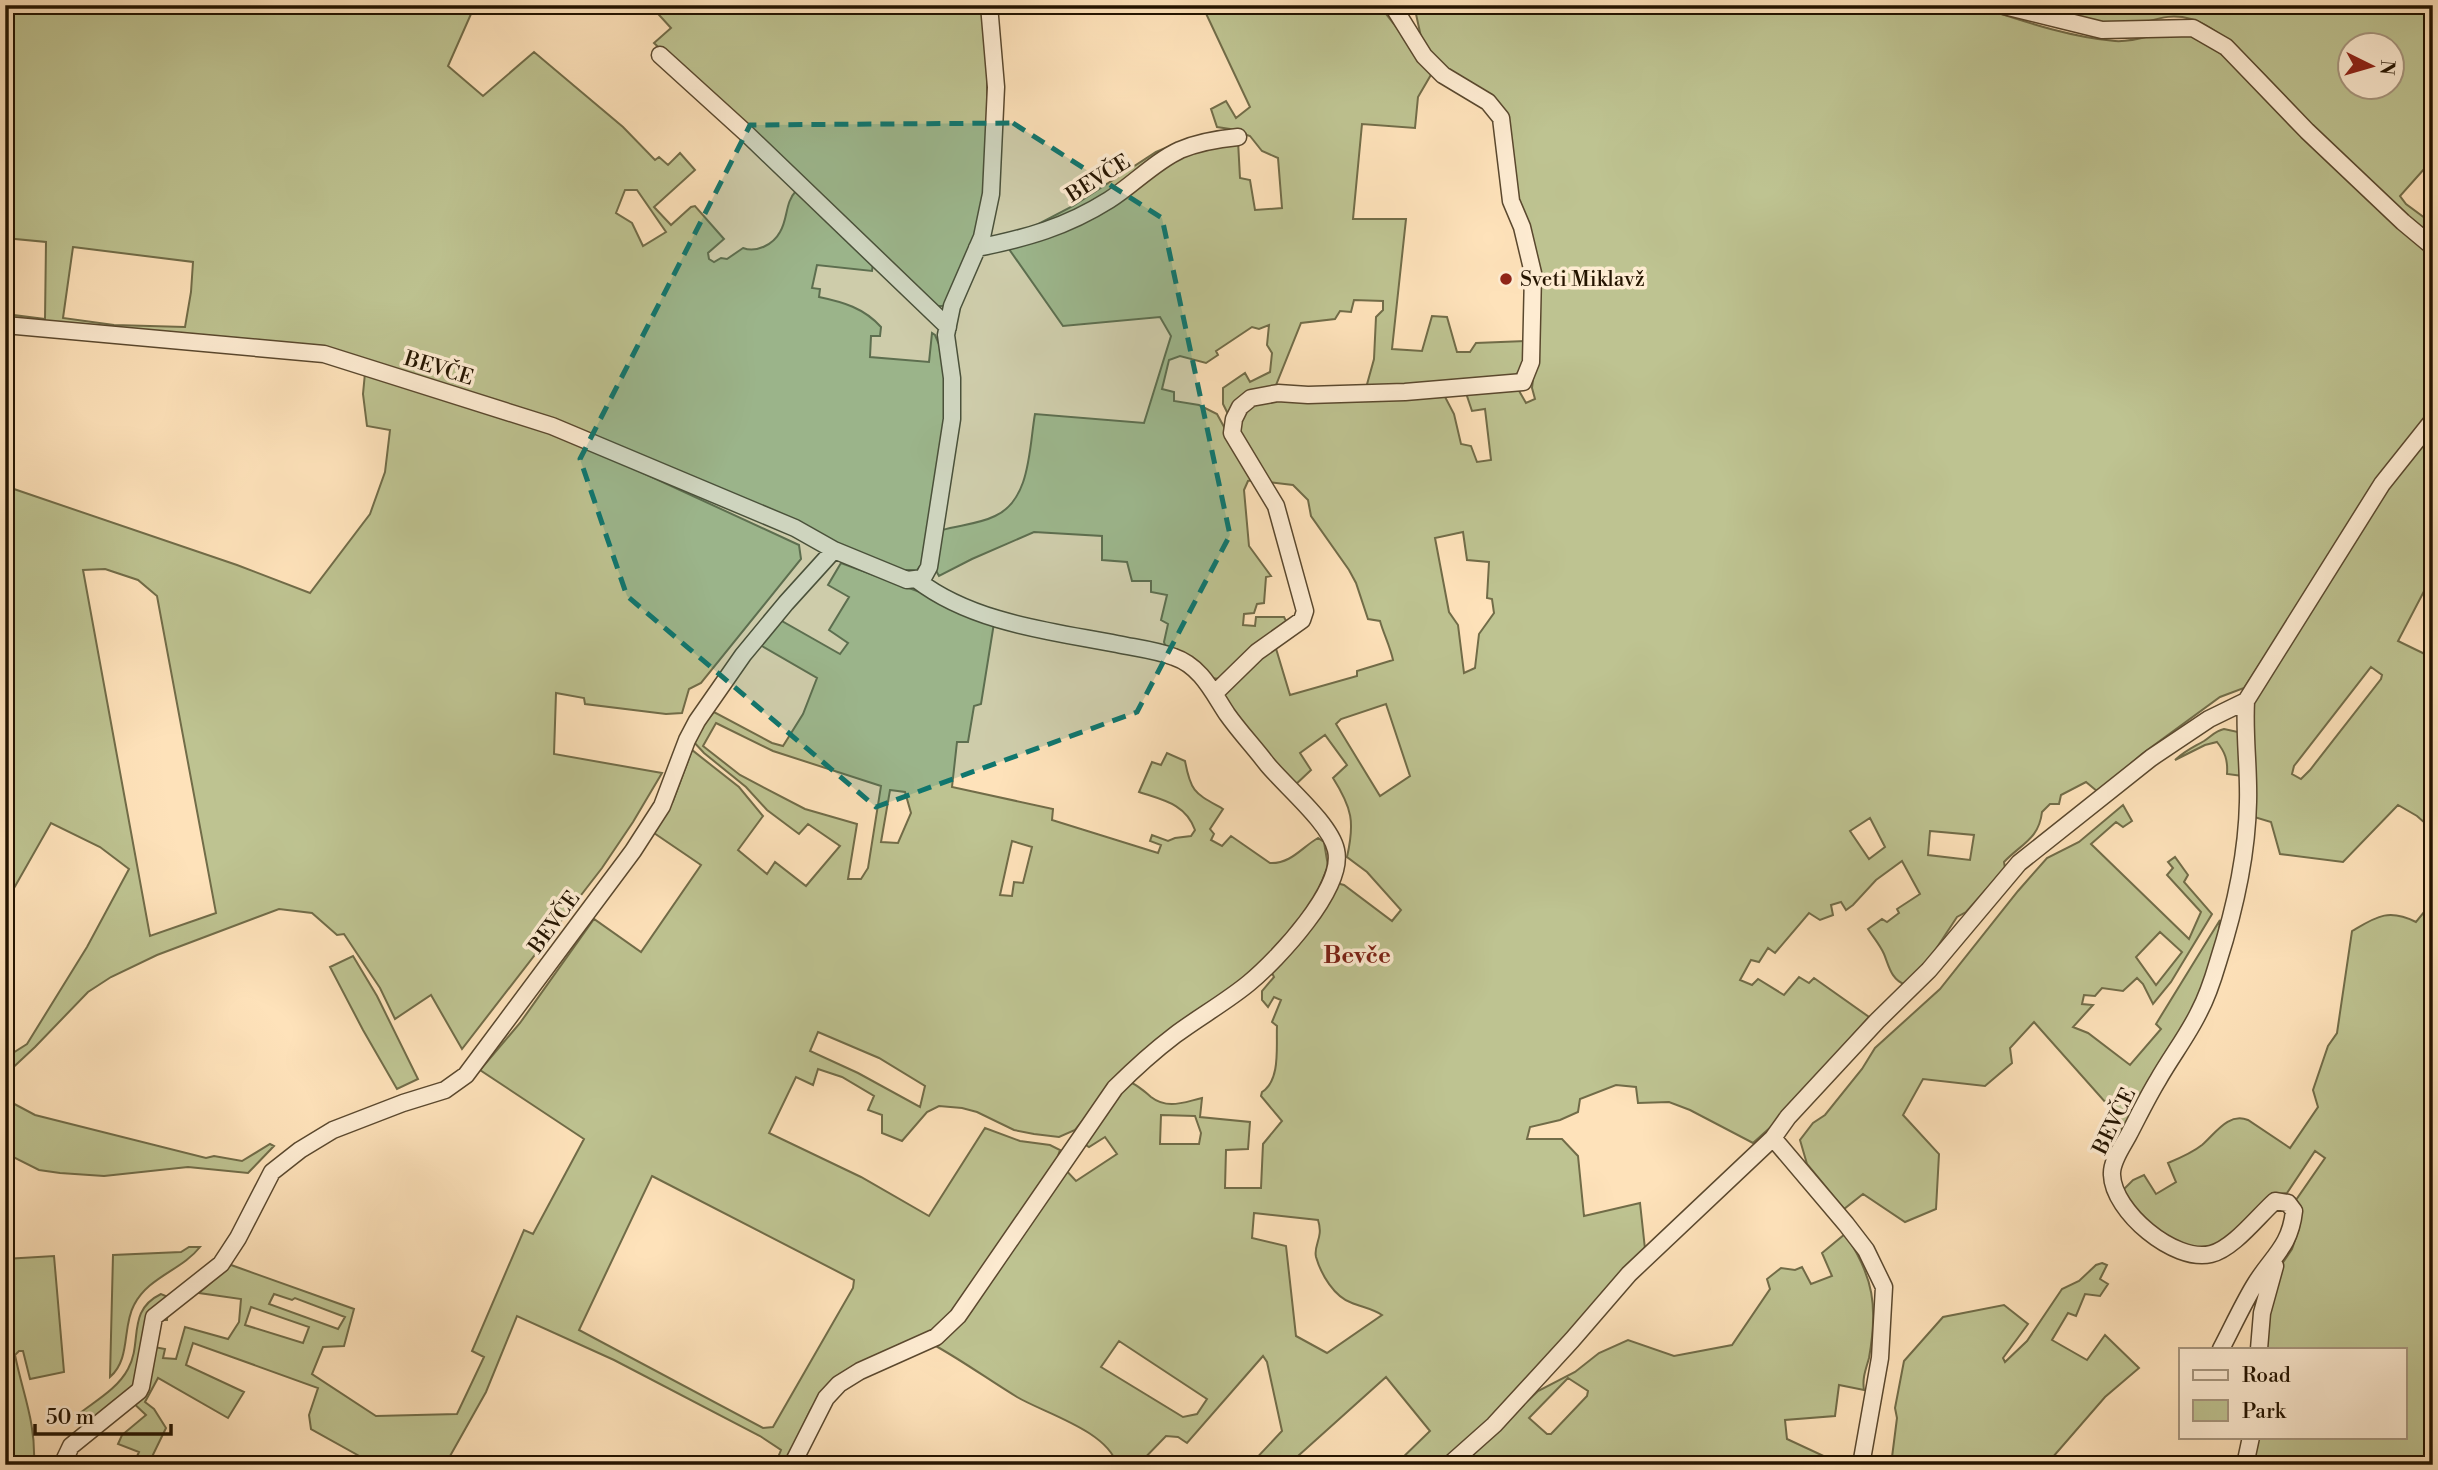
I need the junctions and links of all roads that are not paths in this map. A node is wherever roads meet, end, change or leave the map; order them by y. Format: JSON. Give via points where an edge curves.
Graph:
{"nodes":[{"id":1,"x":989,"y":5,"type":"edge"},
{"id":2,"x":2000,"y":5,"type":"edge"},
{"id":3,"x":1396,"y":11,"type":"dead end"},
{"id":4,"x":660,"y":55,"type":"dead end"},
{"id":5,"x":1238,"y":137,"type":"dead end"},
{"id":6,"x":2433,"y":247,"type":"edge"},
{"id":7,"x":977,"y":248,"type":"junction"},
{"id":8,"x":5,"y":325,"type":"edge"},
{"id":9,"x":948,"y":327,"type":"junction"},
{"id":10,"x":2433,"y":420,"type":"edge"},
{"id":11,"x":834,"y":550,"type":"junction"},
{"id":12,"x":917,"y":580,"type":"junction"},
{"id":13,"x":1215,"y":693,"type":"junction"},
{"id":14,"x":2246,"y":701,"type":"junction"},
{"id":15,"x":1773,"y":1138,"type":"junction"},
{"id":16,"x":2280,"y":1254,"type":"junction"},
{"id":17,"x":2222,"y":1348,"type":"edge"},
{"id":18,"x":2259,"y":1348,"type":"edge"},
{"id":19,"x":2251,"y":1438,"type":"edge"},
{"id":20,"x":62,"y":1465,"type":"edge"},
{"id":21,"x":792,"y":1465,"type":"edge"},
{"id":22,"x":1449,"y":1465,"type":"edge"},
{"id":23,"x":1861,"y":1465,"type":"edge"},
{"id":24,"x":2245,"y":1465,"type":"edge"}],
"edges":[{"from":1,"to":7,"type":"street","via":[[996,87],[992,181]]},
{"from":2,"to":6,"type":"street","via":[[2102,30],[2193,28],[2226,47],[2307,131]]},
{"from":3,"to":13,"type":"street","via":[[1424,56],[1443,75],[1488,102],[1501,118],[1511,201],[1533,273],[1531,362],[1522,382],[1405,392],[1278,393],[1251,398],[1240,407],[1232,433],[1276,506],[1305,611],[1302,620],[1257,652]]},
{"from":4,"to":9,"type":"street"},
{"from":5,"to":7,"type":"street","name":"BEVČE","via":[[1207,140],[1178,151],[1109,200],[1059,227]]},
{"from":7,"to":9,"type":"street"},
{"from":8,"to":11,"type":"street","name":"BEVČE","via":[[324,355],[552,426],[795,528]]},
{"from":9,"to":12,"type":"street","via":[[952,419],[929,567]]},
{"from":10,"to":14,"type":"street","via":[[2382,484]]},
{"from":11,"to":12,"type":"street","name":"BEVČE"},
{"from":11,"to":20,"type":"street","name":"BEVČE","via":[[743,655],[697,721],[662,806],[633,851],[466,1075],[445,1090],[333,1130],[272,1172],[221,1264],[154,1317],[141,1387],[71,1446]]},
{"from":12,"to":13,"type":"street","name":"BEVČE","via":[[956,604],[1014,624],[1177,657],[1203,676]]},
{"from":13,"to":21,"type":"street","name":"BEVČE","via":[[1273,771],[1329,834],[1336,850],[1333,880],[1303,928],[1250,983],[1137,1065],[1115,1088],[958,1316],[936,1337],[839,1384]]},
{"from":14,"to":15,"type":"street","via":[[2209,719],[2151,758],[2019,863],[1929,970]]},
{"from":14,"to":16,"type":"street","name":"BEVČE","via":[[2247,830],[2218,962],[2200,1011],[2155,1083],[2112,1174],[2126,1212],[2169,1245],[2189,1253],[2210,1255],[2249,1228],[2275,1201],[2288,1203],[2294,1211],[2292,1227]]},
{"from":15,"to":22,"type":"street","via":[[1629,1274],[1494,1425]]},
{"from":15,"to":23,"type":"street","via":[[1866,1250],[1884,1287],[1880,1358]]},
{"from":16,"to":17,"type":"street","name":"BEVČE","via":[[2255,1285]]},
{"from":16,"to":18,"type":"street","via":[[2262,1313]]},
{"from":19,"to":24,"type":"street"}]}
